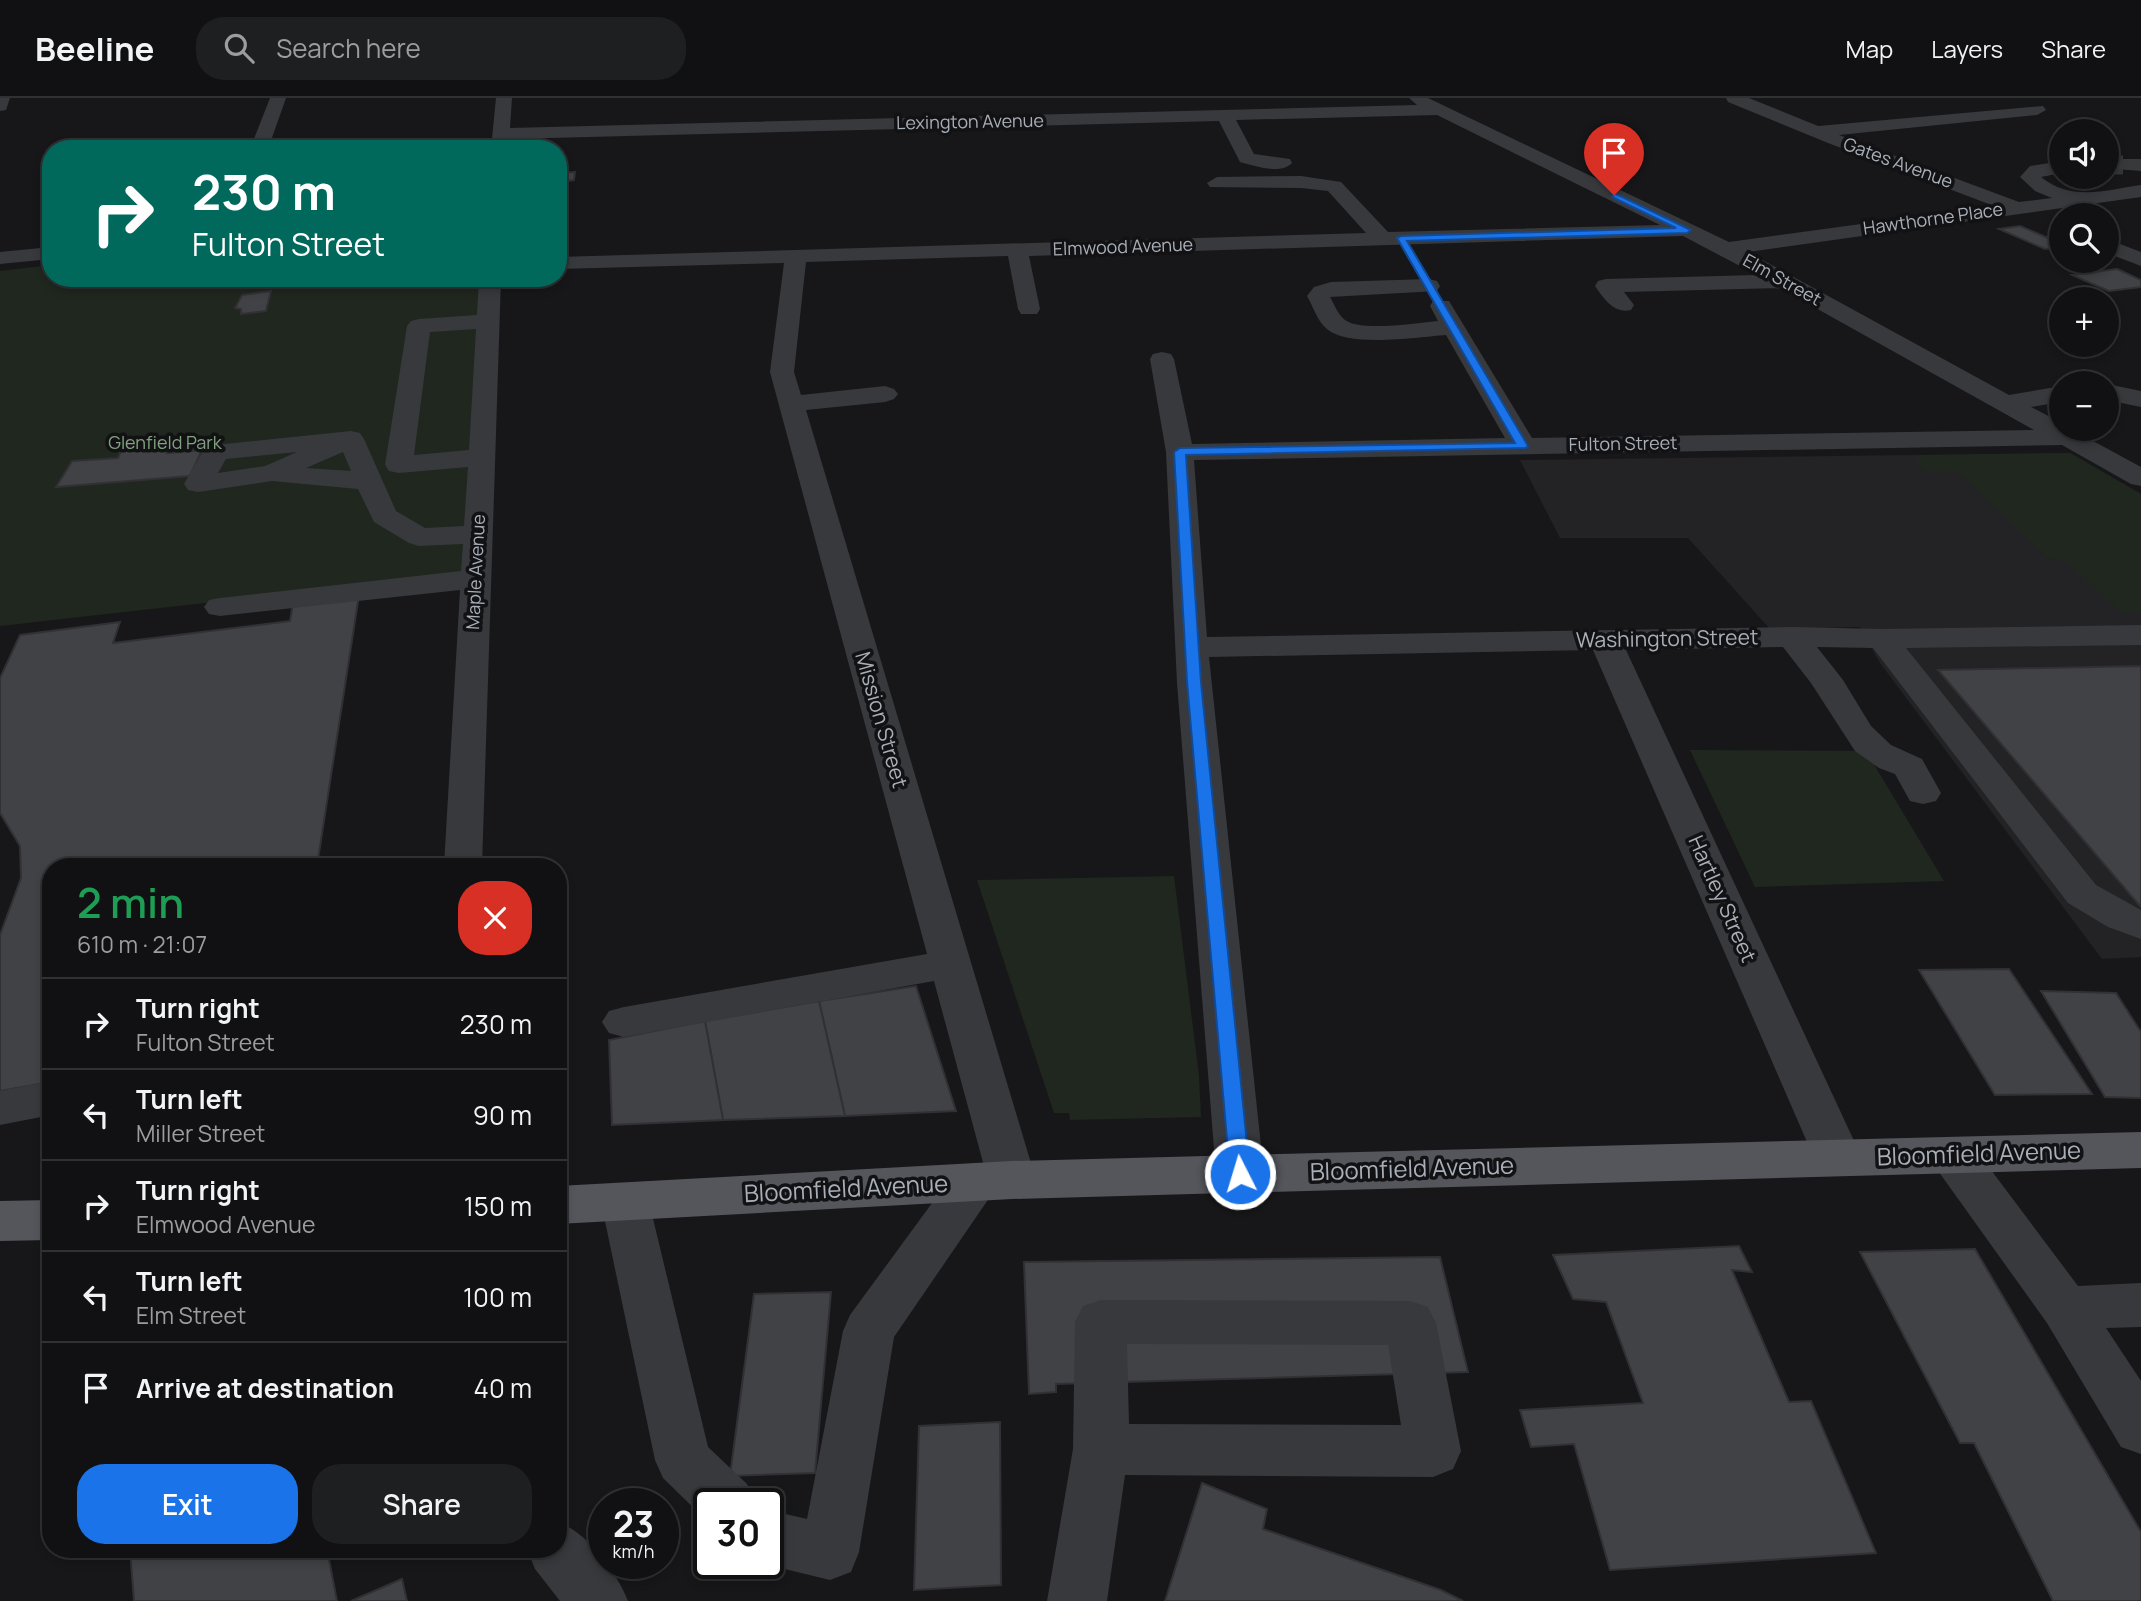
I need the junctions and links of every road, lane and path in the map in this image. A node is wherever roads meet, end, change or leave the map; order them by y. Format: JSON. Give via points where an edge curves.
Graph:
{"nodes":[{"id":1,"x":2,"y":98,"type":"edge"},
{"id":2,"x":278,"y":98,"type":"edge"},
{"id":3,"x":504,"y":98,"type":"edge"},
{"id":4,"x":1414,"y":98,"type":"edge"},
{"id":5,"x":1734,"y":98,"type":"edge"},
{"id":6,"x":0,"y":106,"type":"edge"},
{"id":7,"x":968,"y":106,"type":"dead end"},
{"id":8,"x":1439,"y":110,"type":"junction"},
{"id":9,"x":2037,"y":110,"type":"dead end"},
{"id":10,"x":1225,"y":116,"type":"junction"},
{"id":11,"x":982,"y":122,"type":"junction"},
{"id":12,"x":1815,"y":132,"type":"junction"},
{"id":13,"x":262,"y":140,"type":"edge"},
{"id":14,"x":501,"y":140,"type":"edge"},
{"id":15,"x":549,"y":140,"type":"edge"},
{"id":16,"x":1283,"y":163,"type":"dead end"},
{"id":17,"x":2049,"y":169,"type":"edge"},
{"id":18,"x":1217,"y":183,"type":"dead end"},
{"id":19,"x":2141,"y":191,"type":"edge"},
{"id":20,"x":2073,"y":199,"type":"junction"},
{"id":21,"x":2015,"y":206,"type":"junction"},
{"id":22,"x":2049,"y":221,"type":"edge"},
{"id":23,"x":1687,"y":230,"type":"junction"},
{"id":24,"x":1392,"y":239,"type":"junction"},
{"id":25,"x":1726,"y":249,"type":"junction"},
{"id":26,"x":1017,"y":250,"type":"junction"},
{"id":27,"x":2119,"y":250,"type":"edge"},
{"id":28,"x":42,"y":254,"type":"edge"},
{"id":29,"x":796,"y":256,"type":"junction"},
{"id":30,"x":0,"y":258,"type":"edge"},
{"id":31,"x":2141,"y":260,"type":"edge"},
{"id":32,"x":567,"y":263,"type":"edge"},
{"id":33,"x":1782,"y":281,"type":"junction"},
{"id":34,"x":1429,"y":286,"type":"junction"},
{"id":35,"x":490,"y":287,"type":"edge"},
{"id":36,"x":1623,"y":305,"type":"dead end"},
{"id":37,"x":1029,"y":309,"type":"dead end"},
{"id":38,"x":488,"y":321,"type":"junction"},
{"id":39,"x":1453,"y":327,"type":"junction"},
{"id":40,"x":1162,"y":359,"type":"dead end"},
{"id":41,"x":885,"y":394,"type":"dead end"},
{"id":42,"x":2119,"y":395,"type":"edge"},
{"id":43,"x":2049,"y":396,"type":"edge"},
{"id":44,"x":2141,"y":400,"type":"edge"},
{"id":45,"x":2004,"y":403,"type":"junction"},
{"id":46,"x":791,"y":404,"type":"junction"},
{"id":47,"x":2049,"y":428,"type":"edge"},
{"id":48,"x":2049,"y":437,"type":"edge"},
{"id":49,"x":351,"y":439,"type":"junction"},
{"id":50,"x":2074,"y":441,"type":"edge"},
{"id":51,"x":1522,"y":446,"type":"junction"},
{"id":52,"x":1180,"y":452,"type":"junction"},
{"id":53,"x":482,"y":457,"type":"junction"},
{"id":54,"x":271,"y":473,"type":"junction"},
{"id":55,"x":2138,"y":473,"type":"edge"},
{"id":56,"x":368,"y":481,"type":"junction"},
{"id":57,"x":478,"y":534,"type":"junction"},
{"id":58,"x":476,"y":579,"type":"junction"},
{"id":59,"x":220,"y":607,"type":"dead end"},
{"id":60,"x":2141,"y":635,"type":"edge"},
{"id":61,"x":1792,"y":637,"type":"junction"},
{"id":62,"x":1882,"y":639,"type":"junction"},
{"id":63,"x":1605,"y":640,"type":"junction"},
{"id":64,"x":1192,"y":647,"type":"junction"},
{"id":65,"x":1923,"y":793,"type":"dead end"},
{"id":66,"x":463,"y":858,"type":"edge"},
{"id":67,"x":2141,"y":925,"type":"edge"},
{"id":68,"x":950,"y":964,"type":"junction"},
{"id":69,"x":624,"y":1022,"type":"dead end"},
{"id":70,"x":42,"y":1100,"type":"edge"},
{"id":71,"x":0,"y":1108,"type":"edge"},
{"id":72,"x":2141,"y":1150,"type":"edge"},
{"id":73,"x":1953,"y":1155,"type":"junction"},
{"id":74,"x":1838,"y":1158,"type":"junction"},
{"id":75,"x":1240,"y":1174,"type":"junction"},
{"id":76,"x":993,"y":1181,"type":"junction"},
{"id":77,"x":625,"y":1202,"type":"junction"},
{"id":78,"x":567,"y":1205,"type":"edge"},
{"id":79,"x":42,"y":1220,"type":"edge"},
{"id":80,"x":0,"y":1222,"type":"edge"},
{"id":81,"x":2141,"y":1305,"type":"edge"},
{"id":82,"x":2065,"y":1308,"type":"junction"},
{"id":83,"x":2141,"y":1429,"type":"edge"},
{"id":84,"x":1101,"y":1449,"type":"junction"},
{"id":85,"x":711,"y":1488,"type":"edge"},
{"id":86,"x":784,"y":1542,"type":"edge"},
{"id":87,"x":563,"y":1558,"type":"edge"},
{"id":88,"x":598,"y":1601,"type":"edge"},
{"id":89,"x":1077,"y":1601,"type":"edge"}],
"edges":[{"from":1,"to":6,"type":"street"},
{"from":2,"to":13,"type":"street"},
{"from":3,"to":14,"type":"street"},
{"from":4,"to":8,"type":"street","name":"Elm Street"},
{"from":5,"to":12,"type":"street","name":"Gates Avenue"},
{"from":7,"to":11,"type":"street"},
{"from":8,"to":10,"type":"street","name":"Lexington Avenue"},
{"from":8,"to":23,"type":"street","name":"Elm Street"},
{"from":9,"to":12,"type":"street"},
{"from":10,"to":11,"type":"street","name":"Lexington Avenue"},
{"from":10,"to":16,"type":"street","via":[[1247,158]]},
{"from":11,"to":15,"type":"street","name":"Lexington Avenue"},
{"from":12,"to":21,"type":"street","name":"Gates Avenue"},
{"from":17,"to":20,"type":"street","via":[[2037,170],[2030,177]]},
{"from":18,"to":24,"type":"street","via":[[1315,182],[1334,186]]},
{"from":19,"to":20,"type":"street","name":"Hawthorne Place"},
{"from":20,"to":21,"type":"street","name":"Hawthorne Place"},
{"from":21,"to":22,"type":"street","name":"Gates Avenue"},
{"from":21,"to":25,"type":"street","name":"Hawthorne Place"},
{"from":23,"to":24,"type":"street","name":"Elmwood Avenue"},
{"from":23,"to":25,"type":"street","name":"Elm Street"},
{"from":24,"to":26,"type":"street","name":"Elmwood Avenue"},
{"from":24,"to":34,"type":"street"},
{"from":25,"to":33,"type":"street","name":"Elm Street"},
{"from":26,"to":29,"type":"street","name":"Elmwood Avenue"},
{"from":26,"to":37,"type":"street"},
{"from":27,"to":31,"type":"street"},
{"from":28,"to":30,"type":"street"},
{"from":29,"to":32,"type":"street","name":"Elmwood Avenue"},
{"from":29,"to":46,"type":"street","name":"Mission Street","via":[[782,372]]},
{"from":33,"to":36,"type":"street","via":[[1606,286]]},
{"from":33,"to":45,"type":"street","name":"Elm Street"},
{"from":34,"to":39,"type":"street"},
{"from":34,"to":39,"type":"street","via":[[1331,289],[1318,296],[1336,326],[1345,330]]},
{"from":35,"to":38,"type":"street","name":"Maple Avenue"},
{"from":38,"to":53,"type":"street","name":"Maple Avenue"},
{"from":38,"to":53,"type":"street","via":[[419,326],[399,465]]},
{"from":39,"to":51,"type":"street"},
{"from":40,"to":52,"type":"street"},
{"from":41,"to":46,"type":"street"},
{"from":42,"to":44,"type":"street"},
{"from":43,"to":45,"type":"street"},
{"from":45,"to":47,"type":"street","name":"Elm Street"},
{"from":46,"to":68,"type":"street","name":"Mission Street"},
{"from":48,"to":51,"type":"street","name":"Fulton Street"},
{"from":49,"to":54,"type":"street"},
{"from":49,"to":54,"type":"street","via":[[216,452],[198,484]]},
{"from":49,"to":56,"type":"street"},
{"from":50,"to":55,"type":"street","name":"Elm Street"},
{"from":51,"to":52,"type":"street","name":"Fulton Street"},
{"from":52,"to":64,"type":"street"},
{"from":53,"to":57,"type":"street","name":"Maple Avenue"},
{"from":54,"to":56,"type":"street"},
{"from":56,"to":57,"type":"street","via":[[384,516],[419,537]]},
{"from":57,"to":58,"type":"street","name":"Maple Avenue"},
{"from":58,"to":59,"type":"street"},
{"from":58,"to":66,"type":"street","name":"Maple Avenue"},
{"from":60,"to":62,"type":"street","name":"Washington Street"},
{"from":61,"to":62,"type":"street","name":"Washington Street"},
{"from":61,"to":63,"type":"street","name":"Washington Street"},
{"from":61,"to":65,"type":"street","via":[[1826,680],[1864,742],[1888,761],[1909,767]]},
{"from":62,"to":67,"type":"street","via":[[2082,894]]},
{"from":63,"to":64,"type":"street","name":"Washington Street"},
{"from":63,"to":74,"type":"street","name":"Hartley Street"},
{"from":64,"to":75,"type":"street"},
{"from":68,"to":69,"type":"street"},
{"from":68,"to":76,"type":"street","name":"Mission Street"},
{"from":70,"to":71,"type":"street"},
{"from":72,"to":73,"type":"main road","name":"Bloomfield Avenue"},
{"from":73,"to":74,"type":"main road","name":"Bloomfield Avenue"},
{"from":73,"to":82,"type":"street"},
{"from":74,"to":75,"type":"main road","name":"Bloomfield Avenue"},
{"from":75,"to":76,"type":"main road","name":"Bloomfield Avenue"},
{"from":76,"to":77,"type":"main road","name":"Bloomfield Avenue"},
{"from":76,"to":86,"type":"street","via":[[869,1331],[830,1552]]},
{"from":77,"to":78,"type":"main road","name":"Bloomfield Avenue"},
{"from":77,"to":85,"type":"street","via":[[682,1460]]},
{"from":79,"to":80,"type":"main road"},
{"from":81,"to":82,"type":"street"},
{"from":82,"to":83,"type":"street"},
{"from":84,"to":84,"type":"street","via":[[1101,1322],[1410,1323],[1433,1451]]},
{"from":84,"to":89,"type":"street"},
{"from":87,"to":88,"type":"street"}]}
